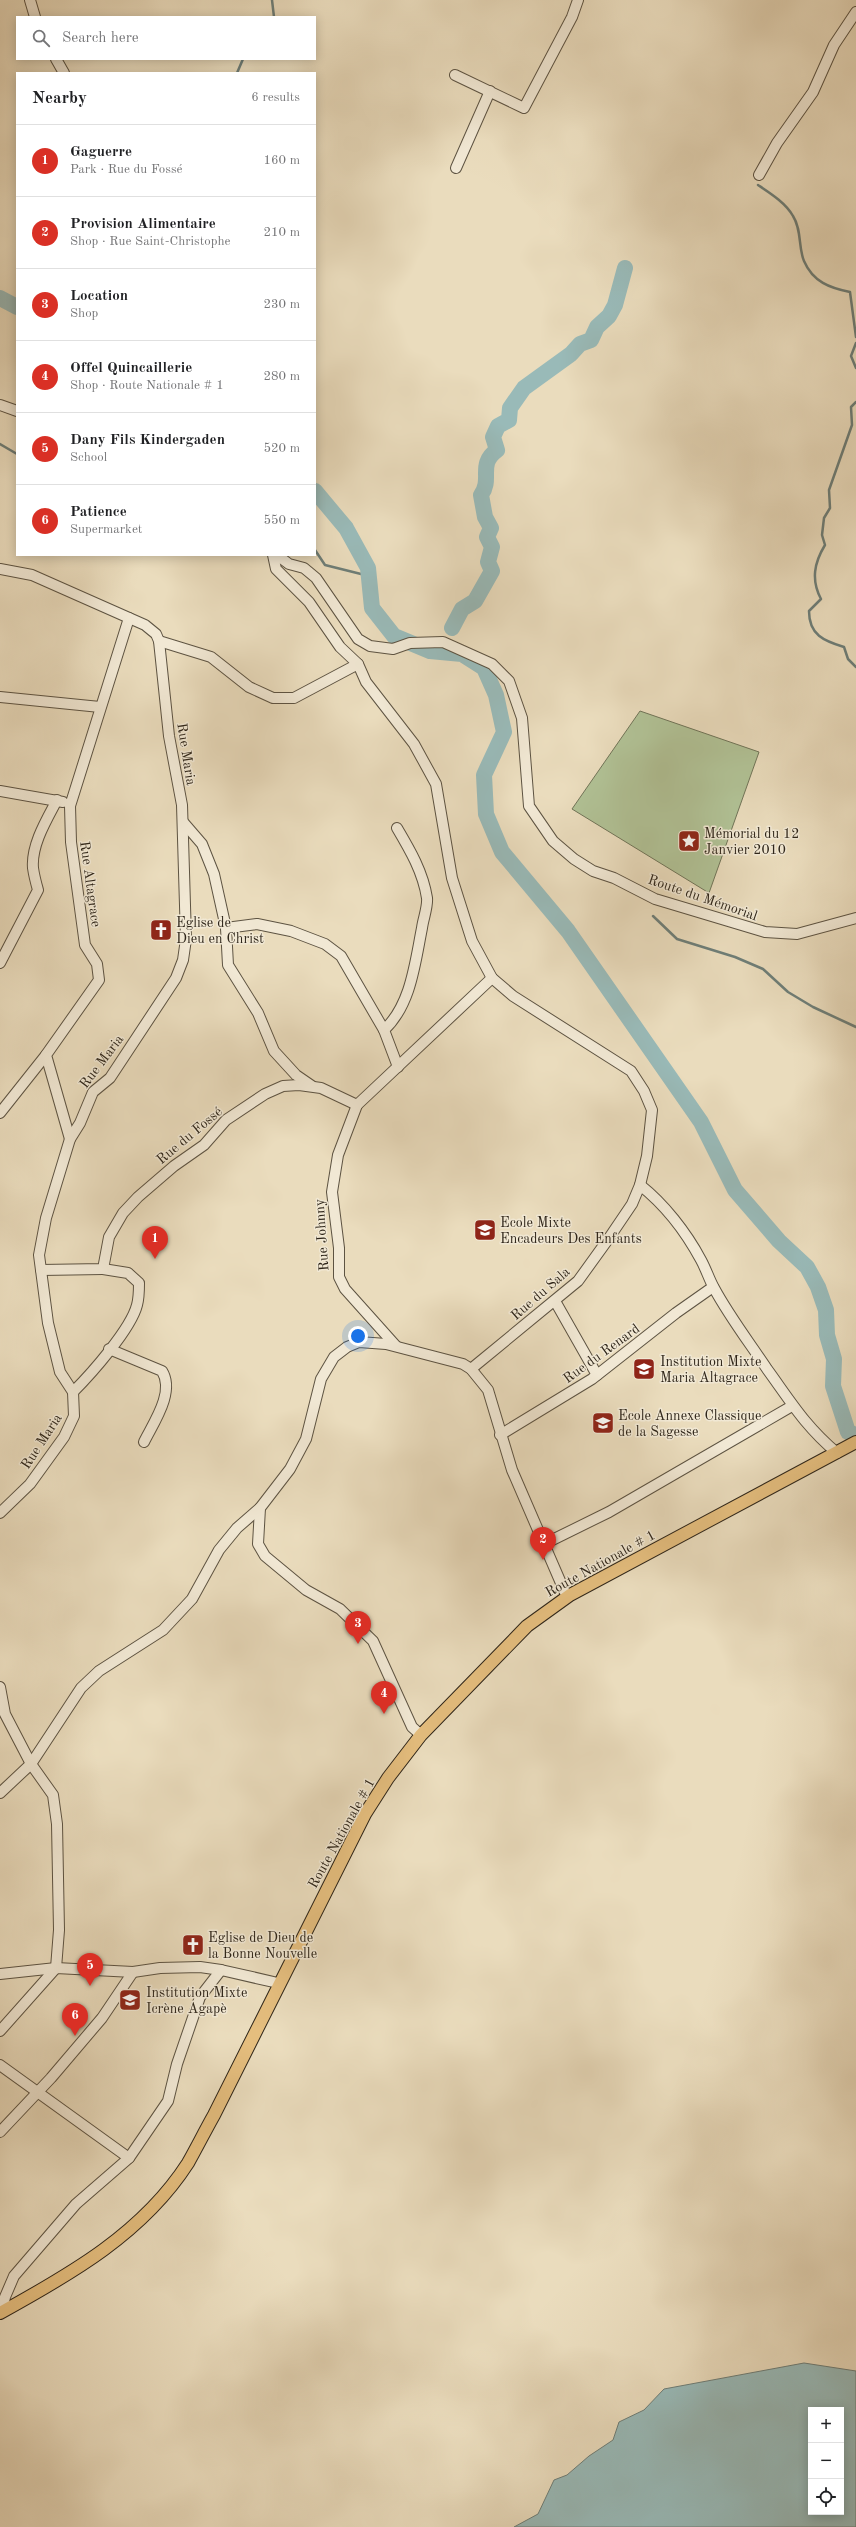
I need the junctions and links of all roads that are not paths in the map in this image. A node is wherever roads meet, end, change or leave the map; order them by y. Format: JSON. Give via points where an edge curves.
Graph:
{"nodes":[{"id":1,"x":30,"y":0,"type":"edge"},
{"id":2,"x":578,"y":0,"type":"edge"},
{"id":3,"x":856,"y":12,"type":"edge"},
{"id":4,"x":35,"y":16,"type":"edge"},
{"id":5,"x":57,"y":60,"type":"edge"},
{"id":6,"x":63,"y":72,"type":"edge"},
{"id":7,"x":455,"y":75,"type":"dead end"},
{"id":8,"x":490,"y":91,"type":"junction"},
{"id":9,"x":456,"y":168,"type":"dead end"},
{"id":10,"x":759,"y":175,"type":"dead end"},
{"id":11,"x":0,"y":405,"type":"edge"},
{"id":12,"x":16,"y":411,"type":"edge"},
{"id":13,"x":273,"y":556,"type":"edge"},
{"id":14,"x":278,"y":556,"type":"edge"},
{"id":15,"x":0,"y":569,"type":"edge"},
{"id":16,"x":129,"y":618,"type":"junction"},
{"id":17,"x":159,"y":641,"type":"junction"},
{"id":18,"x":358,"y":664,"type":"junction"},
{"id":19,"x":0,"y":697,"type":"edge"},
{"id":20,"x":100,"y":707,"type":"junction"},
{"id":21,"x":0,"y":791,"type":"edge"},
{"id":22,"x":57,"y":800,"type":"junction"},
{"id":23,"x":70,"y":806,"type":"junction"},
{"id":24,"x":183,"y":822,"type":"junction"},
{"id":25,"x":397,"y":828,"type":"dead end"},
{"id":26,"x":856,"y":918,"type":"edge"},
{"id":27,"x":226,"y":928,"type":"junction"},
{"id":28,"x":0,"y":963,"type":"edge"},
{"id":29,"x":492,"y":978,"type":"junction"},
{"id":30,"x":384,"y":1030,"type":"junction"},
{"id":31,"x":46,"y":1055,"type":"junction"},
{"id":32,"x":398,"y":1067,"type":"junction"},
{"id":33,"x":313,"y":1087,"type":"junction"},
{"id":34,"x":357,"y":1105,"type":"junction"},
{"id":35,"x":0,"y":1113,"type":"edge"},
{"id":36,"x":70,"y":1139,"type":"junction"},
{"id":37,"x":640,"y":1185,"type":"junction"},
{"id":38,"x":103,"y":1269,"type":"junction"},
{"id":39,"x":41,"y":1270,"type":"junction"},
{"id":40,"x":713,"y":1287,"type":"junction"},
{"id":41,"x":555,"y":1302,"type":"junction"},
{"id":42,"x":396,"y":1346,"type":"junction"},
{"id":43,"x":109,"y":1349,"type":"junction"},
{"id":44,"x":471,"y":1369,"type":"junction"},
{"id":45,"x":597,"y":1376,"type":"junction"},
{"id":46,"x":73,"y":1392,"type":"junction"},
{"id":47,"x":792,"y":1406,"type":"junction"},
{"id":48,"x":500,"y":1435,"type":"junction"},
{"id":49,"x":144,"y":1442,"type":"dead end"},
{"id":50,"x":856,"y":1442,"type":"edge"},
{"id":51,"x":837,"y":1452,"type":"junction"},
{"id":52,"x":260,"y":1508,"type":"junction"},
{"id":53,"x":0,"y":1513,"type":"edge"},
{"id":54,"x":544,"y":1544,"type":"junction"},
{"id":55,"x":567,"y":1597,"type":"junction"},
{"id":56,"x":0,"y":1687,"type":"edge"},
{"id":57,"x":420,"y":1735,"type":"junction"},
{"id":58,"x":31,"y":1764,"type":"junction"},
{"id":59,"x":0,"y":1794,"type":"edge"},
{"id":60,"x":56,"y":1968,"type":"junction"},
{"id":61,"x":221,"y":1970,"type":"junction"},
{"id":62,"x":133,"y":1972,"type":"junction"},
{"id":63,"x":0,"y":1974,"type":"edge"},
{"id":64,"x":278,"y":1983,"type":"junction"},
{"id":65,"x":0,"y":2031,"type":"edge"},
{"id":66,"x":0,"y":2065,"type":"edge"},
{"id":67,"x":36,"y":2093,"type":"junction"},
{"id":68,"x":0,"y":2132,"type":"edge"},
{"id":69,"x":129,"y":2158,"type":"junction"},
{"id":70,"x":1,"y":2313,"type":"edge"}],
"edges":[{"from":1,"to":4,"type":"street"},
{"from":2,"to":8,"type":"street","via":[[572,17],[524,108]]},
{"from":3,"to":10,"type":"street","via":[[834,45],[813,92],[777,143]]},
{"from":5,"to":6,"type":"street"},
{"from":7,"to":8,"type":"street"},
{"from":8,"to":9,"type":"street"},
{"from":11,"to":12,"type":"street"},
{"from":13,"to":18,"type":"street","via":[[276,569],[309,602],[340,647]]},
{"from":14,"to":26,"type":"street","name":"Route du Mémorial","via":[[290,564],[304,568],[316,578],[358,639],[370,646],[392,650],[410,643],[443,642],[492,664],[510,681],[522,718],[529,806],[553,841],[574,859],[655,899],[765,932],[797,934]]},
{"from":15,"to":16,"type":"street","via":[[32,575]]},
{"from":16,"to":17,"type":"street","via":[[151,629]]},
{"from":16,"to":20,"type":"street","name":"Rue Altagrace"},
{"from":17,"to":18,"type":"street","via":[[211,657],[249,687],[273,698],[294,698]]},
{"from":17,"to":24,"type":"street","name":"Rue Maria","via":[[169,736]]},
{"from":18,"to":29,"type":"street","via":[[366,682],[414,744],[436,784],[452,878],[472,941]]},
{"from":19,"to":20,"type":"street"},
{"from":20,"to":23,"type":"street","name":"Rue Altagrace"},
{"from":21,"to":22,"type":"street"},
{"from":22,"to":23,"type":"street"},
{"from":22,"to":28,"type":"street","via":[[34,854],[33,868],[38,890]]},
{"from":23,"to":31,"type":"street","name":"Rue Altagrace","via":[[71,842],[85,945],[97,964],[99,980]]},
{"from":24,"to":27,"type":"street","via":[[202,844],[214,874]]},
{"from":24,"to":36,"type":"street","name":"Rue Maria","via":[[186,939],[180,971],[110,1078],[93,1092]]},
{"from":25,"to":30,"type":"street","via":[[418,866],[427,900],[412,978],[400,1010],[393,1022]]},
{"from":27,"to":30,"type":"street","via":[[257,924],[291,931],[325,944],[341,956]]},
{"from":27,"to":33,"type":"street","via":[[228,965],[257,1011],[274,1051],[296,1075]]},
{"from":29,"to":32,"type":"street"},
{"from":29,"to":37,"type":"street","name":"Rue du Sala","via":[[525,1004],[631,1071],[652,1110]]},
{"from":30,"to":32,"type":"street"},
{"from":31,"to":35,"type":"street","name":"Rue Altagrace"},
{"from":31,"to":36,"type":"street"},
{"from":32,"to":34,"type":"street"},
{"from":33,"to":34,"type":"street","name":"Rue du Fossé","via":[[321,1088]]},
{"from":33,"to":38,"type":"street","name":"Rue du Fossé","via":[[283,1086],[265,1094],[226,1120],[204,1145],[174,1166],[123,1213],[109,1237]]},
{"from":34,"to":42,"type":"street","name":"Rue Johnny","via":[[338,1155],[332,1192],[339,1248],[339,1277],[345,1289]]},
{"from":36,"to":39,"type":"street","name":"Rue Maria","via":[[46,1218],[39,1255]]},
{"from":37,"to":40,"type":"street","via":[[657,1199],[679,1228],[701,1259]]},
{"from":37,"to":41,"type":"street","name":"Rue du Sala","via":[[632,1204],[578,1281]]},
{"from":38,"to":39,"type":"street"},
{"from":38,"to":43,"type":"street","via":[[128,1273],[139,1283],[137,1305],[129,1323]]},
{"from":39,"to":46,"type":"street","name":"Rue Maria","via":[[43,1298],[56,1358],[60,1372]]},
{"from":40,"to":45,"type":"street","name":"Rue du Renard"},
{"from":40,"to":47,"type":"street"},
{"from":41,"to":44,"type":"street","name":"Rue du Sala"},
{"from":41,"to":45,"type":"street"},
{"from":42,"to":44,"type":"street","via":[[463,1364]]},
{"from":42,"to":52,"type":"street","via":[[359,1342],[334,1357],[321,1379],[306,1439],[290,1470]]},
{"from":43,"to":46,"type":"street"},
{"from":43,"to":49,"type":"street","via":[[162,1371],[165,1377],[166,1386],[160,1408]]},
{"from":44,"to":48,"type":"street","via":[[488,1390]]},
{"from":45,"to":48,"type":"street","name":"Rue du Renard"},
{"from":46,"to":53,"type":"street","name":"Rue Maria","via":[[74,1416],[64,1437],[30,1484]]},
{"from":47,"to":51,"type":"street","via":[[807,1426]]},
{"from":47,"to":54,"type":"street","via":[[628,1501]]},
{"from":48,"to":54,"type":"street"},
{"from":50,"to":51,"type":"main road","name":"Route Nationale # 1"},
{"from":51,"to":55,"type":"main road","name":"Route Nationale # 1"},
{"from":52,"to":57,"type":"street","via":[[258,1544],[265,1556],[306,1590],[340,1609],[373,1641],[412,1727]]},
{"from":52,"to":58,"type":"street","via":[[237,1528],[219,1550],[192,1599],[163,1630],[99,1671],[81,1688]]},
{"from":54,"to":55,"type":"street"},
{"from":55,"to":57,"type":"main road","name":"Route Nationale # 1","via":[[527,1626]]},
{"from":56,"to":58,"type":"street","via":[[5,1714]]},
{"from":57,"to":64,"type":"main road","name":"Route Nationale # 1","via":[[365,1814]]},
{"from":58,"to":59,"type":"street"},
{"from":58,"to":60,"type":"street","via":[[53,1795],[57,1824],[59,1930]]},
{"from":60,"to":62,"type":"street"},
{"from":60,"to":63,"type":"street"},
{"from":60,"to":65,"type":"street"},
{"from":61,"to":62,"type":"street","via":[[160,1968]]},
{"from":61,"to":64,"type":"street"},
{"from":61,"to":69,"type":"street","via":[[200,1997],[177,2064],[168,2101]]},
{"from":62,"to":67,"type":"street","via":[[102,2018]]},
{"from":64,"to":70,"type":"main road","name":"Route Nationale # 1","via":[[208,2125],[187,2163],[161,2197],[132,2228],[93,2259]]},
{"from":66,"to":67,"type":"street"},
{"from":67,"to":68,"type":"street"},
{"from":67,"to":69,"type":"street"},
{"from":69,"to":70,"type":"street","via":[[76,2204],[14,2276]]}]}
